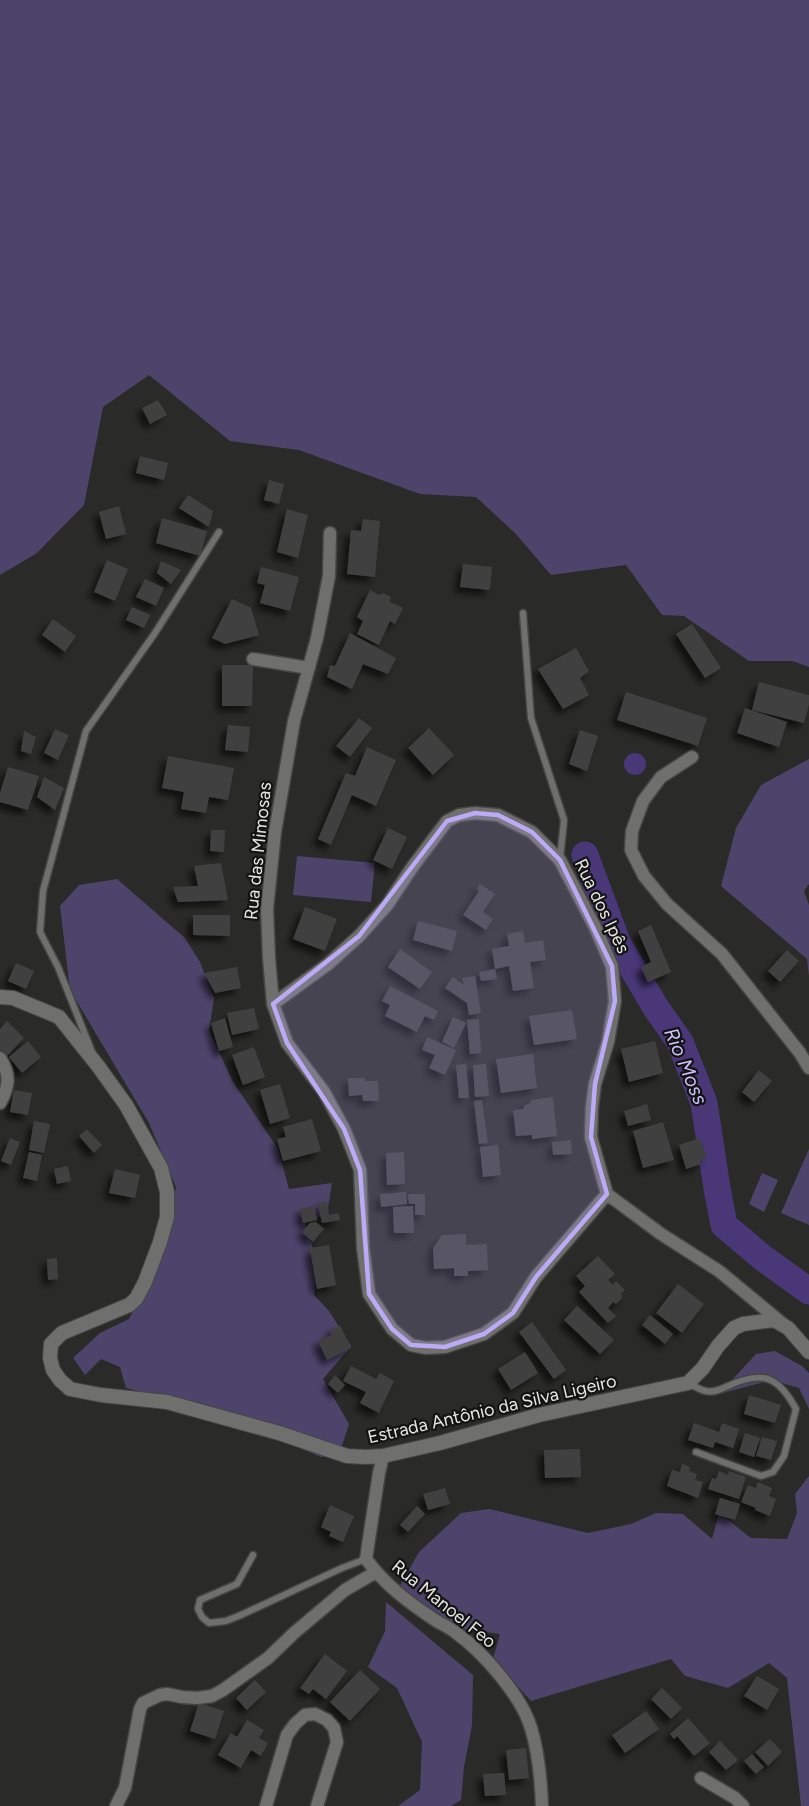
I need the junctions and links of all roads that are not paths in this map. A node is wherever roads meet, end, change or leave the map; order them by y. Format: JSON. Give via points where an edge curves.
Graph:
{"nodes":[{"id":1,"x":219,"y":532,"type":"dead end"},
{"id":2,"x":330,"y":533,"type":"dead end"},
{"id":3,"x":523,"y":613,"type":"dead end"},
{"id":4,"x":253,"y":659,"type":"dead end"},
{"id":5,"x":309,"y":668,"type":"junction"},
{"id":6,"x":692,"y":757,"type":"dead end"},
{"id":7,"x":560,"y":860,"type":"junction"},
{"id":8,"x":0,"y":997,"type":"edge"},
{"id":9,"x":273,"y":1004,"type":"junction"},
{"id":10,"x":0,"y":1058,"type":"edge"},
{"id":11,"x":98,"y":1066,"type":"junction"},
{"id":12,"x":809,"y":1068,"type":"edge"},
{"id":13,"x":0,"y":1103,"type":"edge"},
{"id":14,"x":607,"y":1194,"type":"junction"},
{"id":15,"x":788,"y":1328,"type":"junction"},
{"id":16,"x":809,"y":1352,"type":"edge"},
{"id":17,"x":688,"y":1383,"type":"junction"},
{"id":18,"x":696,"y":1452,"type":"dead end"},
{"id":19,"x":383,"y":1456,"type":"junction"},
{"id":20,"x":253,"y":1555,"type":"dead end"},
{"id":21,"x":366,"y":1559,"type":"junction"},
{"id":22,"x":376,"y":1572,"type":"junction"},
{"id":23,"x":701,"y":1778,"type":"dead end"},
{"id":24,"x":116,"y":1806,"type":"edge"},
{"id":25,"x":266,"y":1806,"type":"edge"},
{"id":26,"x":317,"y":1806,"type":"edge"},
{"id":27,"x":542,"y":1806,"type":"edge"},
{"id":28,"x":742,"y":1806,"type":"edge"}],
"edges":[{"from":1,"to":11,"type":"lane","via":[[86,731],[43,891],[40,932]]},
{"from":2,"to":5,"type":"street","name":"Rua das Mimosas","via":[[329,576]]},
{"from":3,"to":7,"type":"lane","via":[[531,718],[564,820]]},
{"from":4,"to":5,"type":"street"},
{"from":5,"to":9,"type":"street","name":"Rua das Mimosas","via":[[294,721],[274,832],[267,909]]},
{"from":6,"to":12,"type":"street","via":[[660,777],[643,801],[632,831],[631,850],[644,876],[667,904],[722,954]]},
{"from":7,"to":9,"type":"street","name":"Rua dos Ipês","via":[[532,832],[498,814],[459,815],[447,821],[387,905],[359,936]]},
{"from":7,"to":14,"type":"street","name":"Rua dos Ipês","via":[[612,966],[615,1001],[596,1084],[591,1137]]},
{"from":8,"to":11,"type":"street","name":"Estrada Antônio da Silva Ligeiro","via":[[13,998],[59,1017]]},
{"from":9,"to":14,"type":"street","name":"Rua das Mimosas","via":[[287,1043],[324,1092],[360,1170],[369,1294],[392,1329],[411,1345],[445,1347],[484,1334],[513,1313],[536,1277]]},
{"from":10,"to":13,"type":"street","via":[[6,1068],[7,1089]]},
{"from":11,"to":19,"type":"street","name":"Estrada Antônio da Silva Ligeiro","via":[[126,1105],[161,1168],[167,1192],[167,1217],[136,1299],[62,1333],[51,1344],[53,1370],[60,1380],[70,1389],[167,1402],[347,1456]]},
{"from":14,"to":15,"type":"street","via":[[719,1271]]},
{"from":15,"to":16,"type":"street"},
{"from":15,"to":17,"type":"street","via":[[774,1320],[749,1322],[734,1329]]},
{"from":17,"to":18,"type":"lane","via":[[706,1392],[747,1378],[766,1377],[785,1390],[796,1409],[784,1456],[773,1472],[761,1476]]},
{"from":17,"to":19,"type":"street","name":"Estrada Antônio da Silva Ligeiro","via":[[539,1415]]},
{"from":19,"to":21,"type":"street","name":"Rua Manoel Feo"},
{"from":20,"to":21,"type":"lane","via":[[237,1584],[200,1600],[198,1609],[209,1623],[241,1615]]},
{"from":21,"to":22,"type":"street","name":"Rua Manoel Feo"},
{"from":22,"to":24,"type":"street","via":[[345,1590],[268,1658],[223,1690],[197,1698],[160,1695],[143,1703],[125,1788]]},
{"from":22,"to":27,"type":"street","name":"Rua Manoel Feo","via":[[398,1593],[455,1632],[511,1689],[531,1726]]},
{"from":23,"to":28,"type":"street"},
{"from":25,"to":26,"type":"street","via":[[287,1735],[305,1715],[315,1714],[334,1728],[337,1742]]}]}
